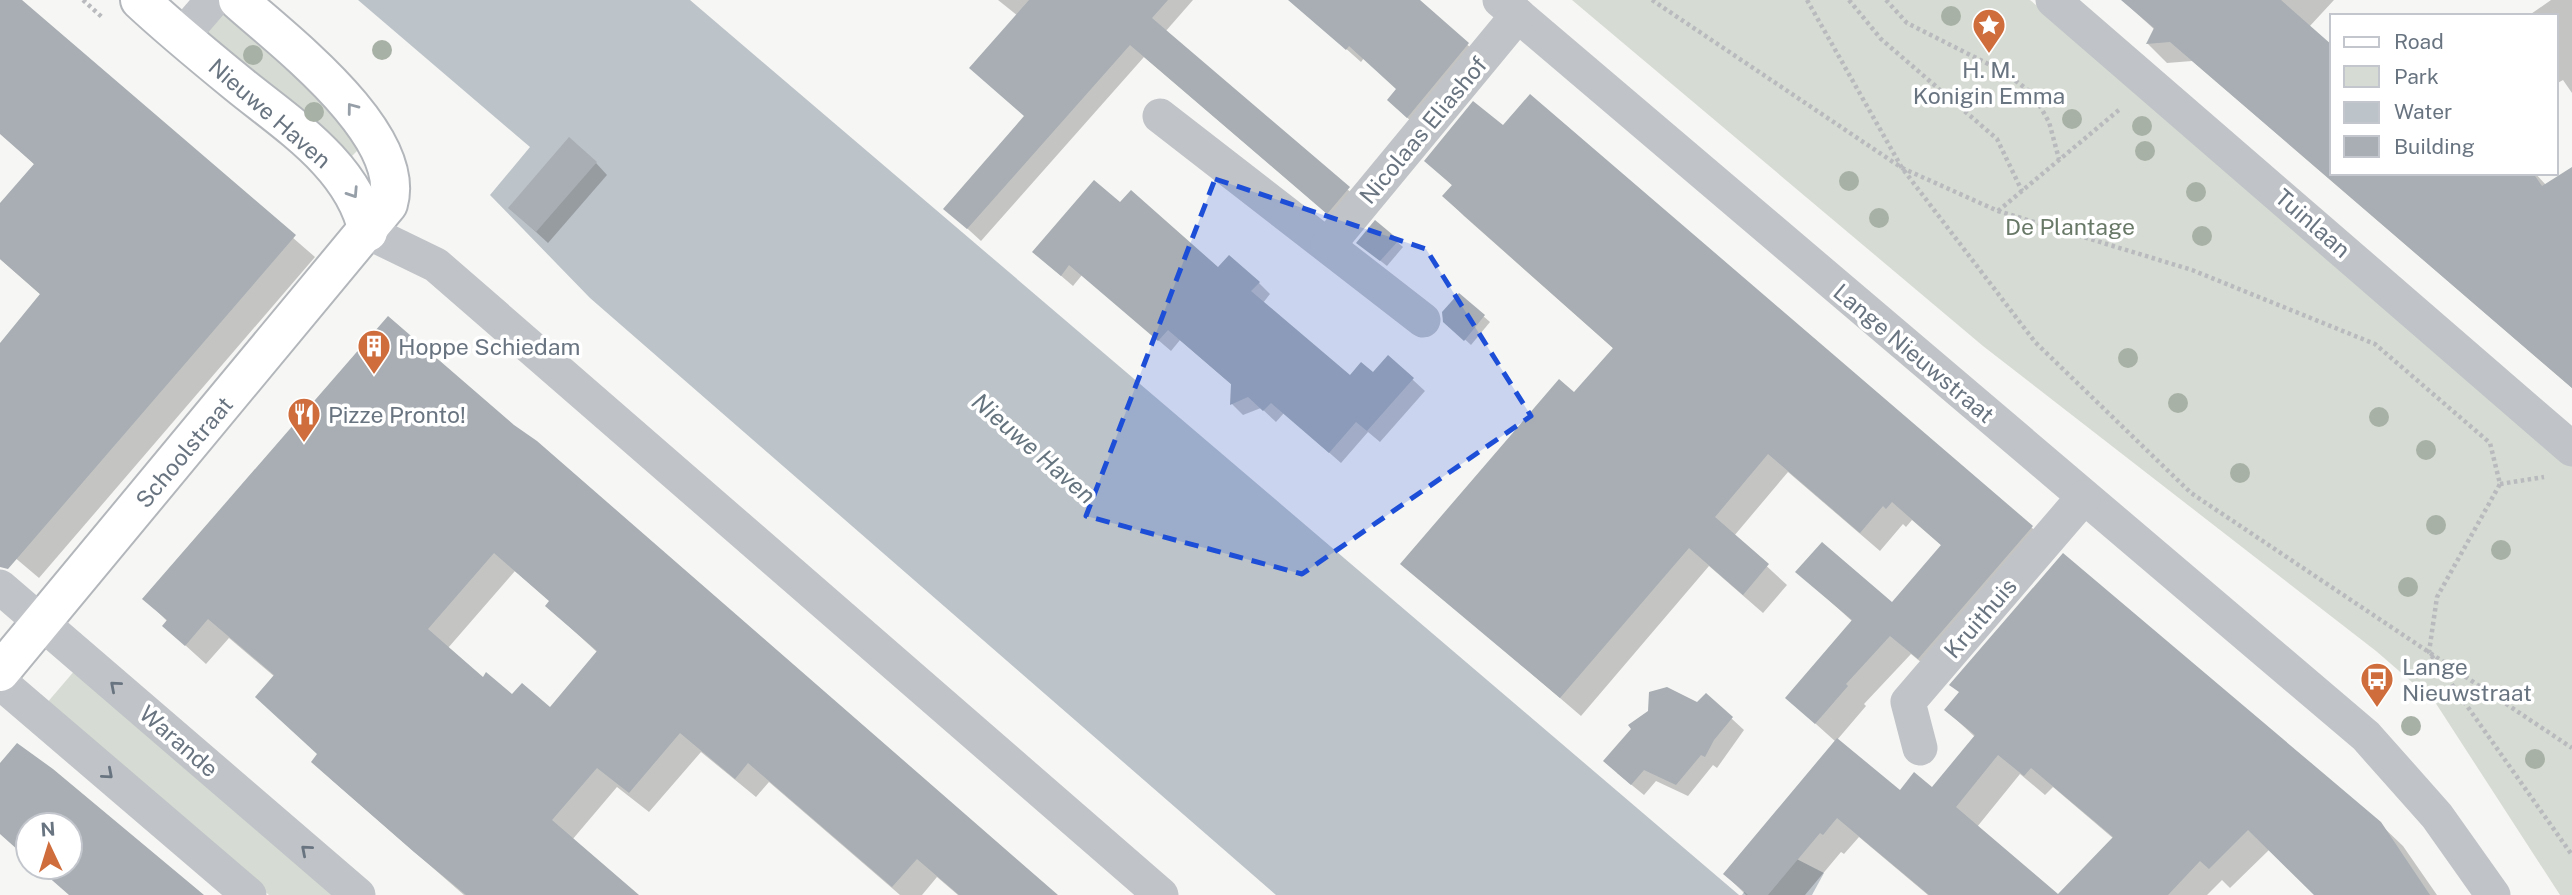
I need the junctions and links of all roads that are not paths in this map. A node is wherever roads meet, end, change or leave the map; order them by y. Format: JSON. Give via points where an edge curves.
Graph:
{"nodes":[{"id":1,"x":139,"y":0,"type":"edge"},
{"id":2,"x":213,"y":0,"type":"edge"},
{"id":3,"x":238,"y":0,"type":"edge"},
{"id":4,"x":2053,"y":0,"type":"edge"},
{"id":5,"x":1509,"y":8,"type":"edge"},
{"id":6,"x":181,"y":37,"type":"junction"},
{"id":7,"x":1160,"y":116,"type":"dead end"},
{"id":8,"x":368,"y":232,"type":"junction"},
{"id":9,"x":1328,"y":245,"type":"junction"},
{"id":10,"x":1423,"y":320,"type":"dead end"},
{"id":11,"x":2572,"y":449,"type":"edge"},
{"id":12,"x":2083,"y":498,"type":"junction"},
{"id":13,"x":0,"y":587,"type":"edge"},
{"id":14,"x":42,"y":623,"type":"junction"},
{"id":15,"x":0,"y":672,"type":"edge"},
{"id":16,"x":0,"y":682,"type":"edge"},
{"id":17,"x":1920,"y":748,"type":"dead end"},
{"id":18,"x":249,"y":895,"type":"edge"},
{"id":19,"x":358,"y":895,"type":"edge"},
{"id":20,"x":1161,"y":895,"type":"edge"},
{"id":21,"x":2493,"y":895,"type":"edge"}],
"edges":[{"from":1,"to":6,"type":"street","name":"Nieuwe Haven"},
{"from":2,"to":6,"type":"street"},
{"from":8,"to":3,"type":"street","one_way":true,"via":[[391,194],[387,159],[348,102]]},
{"from":4,"to":11,"type":"street","name":"Tuinlaan"},
{"from":5,"to":9,"type":"street","name":"Nicolaas Eliashof"},
{"from":5,"to":12,"type":"street","name":"Lange Nieuwstraat"},
{"from":6,"to":8,"type":"street","name":"Nieuwe Haven","one_way":true,"via":[[317,148],[363,209]]},
{"from":7,"to":9,"type":"street"},
{"from":8,"to":14,"type":"street","name":"Schoolstraat"},
{"from":8,"to":20,"type":"street","via":[[436,265]]},
{"from":9,"to":10,"type":"street"},
{"from":12,"to":17,"type":"street","name":"Kruithuis","via":[[1908,702]]},
{"from":12,"to":21,"type":"street","name":"Lange Nieuwstraat","via":[[2365,736],[2437,816]]},
{"from":13,"to":14,"type":"street","name":"Warande"},
{"from":14,"to":15,"type":"street","name":"Schoolstraat"},
{"from":19,"to":14,"type":"street","name":"Warande","one_way":true},
{"from":16,"to":18,"type":"street","one_way":true}]}
